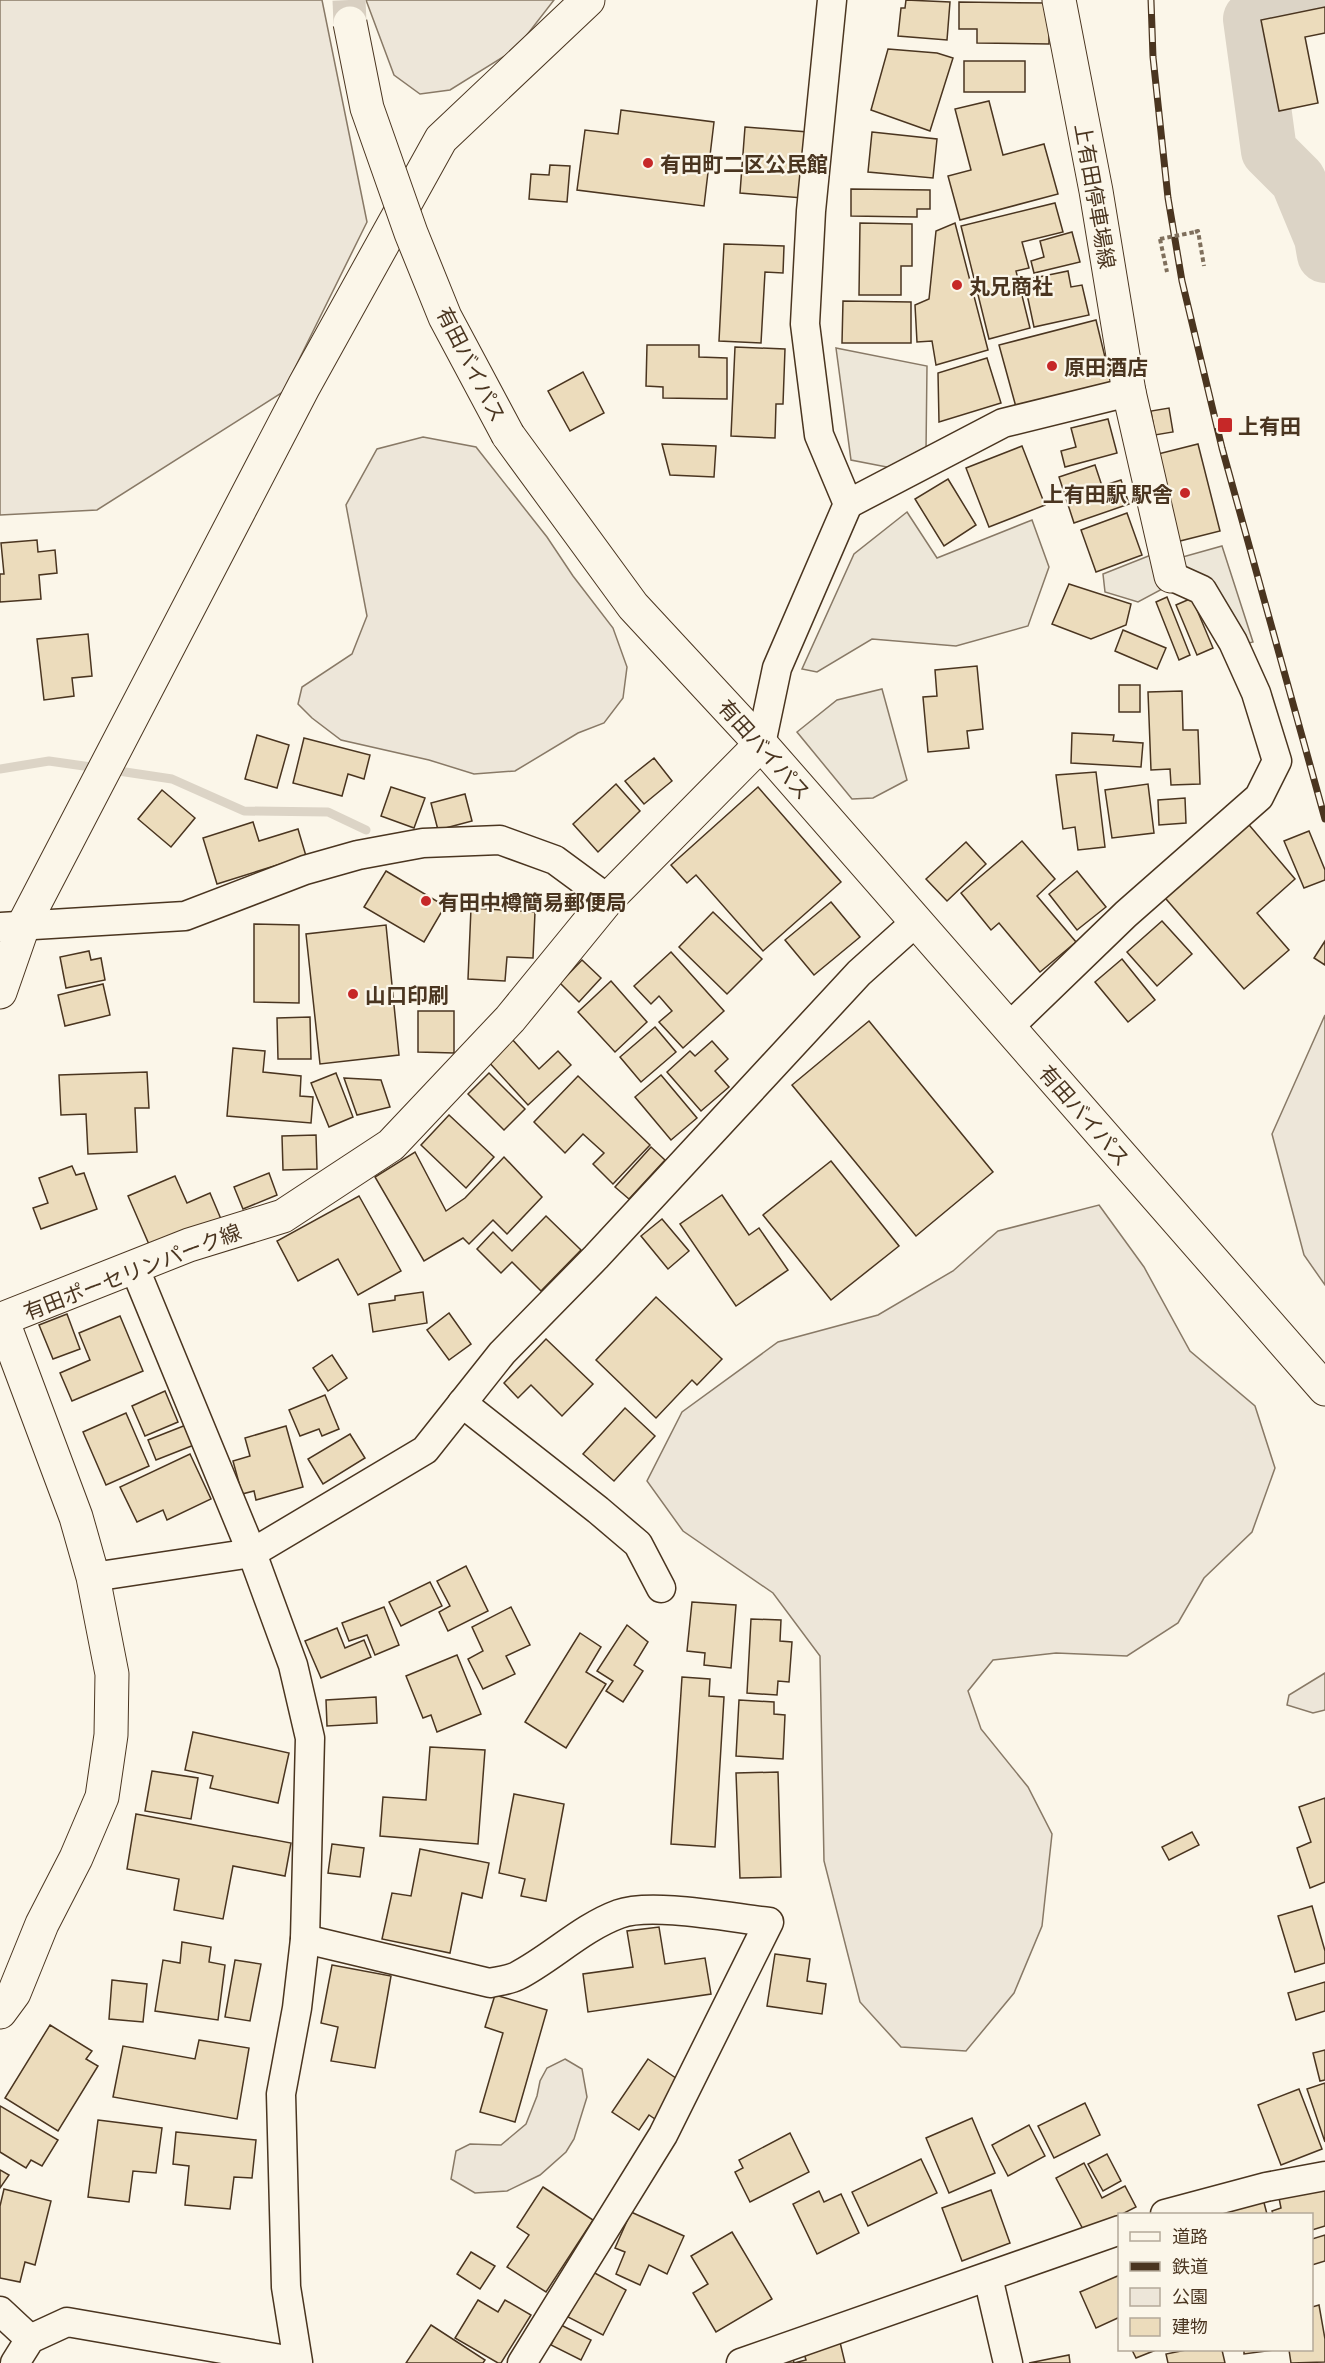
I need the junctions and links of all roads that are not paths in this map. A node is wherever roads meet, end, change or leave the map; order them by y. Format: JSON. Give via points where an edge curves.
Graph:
{"nodes":[{"id":1,"x":588,"y":0,"type":"edge"},
{"id":2,"x":832,"y":0,"type":"edge"},
{"id":3,"x":1059,"y":0,"type":"edge"},
{"id":4,"x":350,"y":23,"type":"tunnel mouth"},
{"id":5,"x":1129,"y":392,"type":"junction"},
{"id":6,"x":848,"y":504,"type":"junction"},
{"id":7,"x":1171,"y":576,"type":"joint"},
{"id":8,"x":761,"y":744,"type":"junction"},
{"id":9,"x":608,"y":899,"type":"junction"},
{"id":10,"x":917,"y":921,"type":"junction"},
{"id":11,"x":12,"y":926,"type":"edge"},
{"id":12,"x":0,"y":992,"type":"edge"},
{"id":13,"x":1009,"y":1027,"type":"junction"},
{"id":14,"x":135,"y":1269,"type":"junction"},
{"id":15,"x":1,"y":1318,"type":"edge"},
{"id":16,"x":1325,"y":1389,"type":"edge"},
{"id":17,"x":462,"y":1403,"type":"junction"},
{"id":18,"x":252,"y":1553,"type":"junction"},
{"id":19,"x":93,"y":1577,"type":"junction"},
{"id":20,"x":661,"y":1588,"type":"dead end"},
{"id":21,"x":305,"y":1939,"type":"junction"},
{"id":22,"x":0,"y":2012,"type":"edge"},
{"id":23,"x":1325,"y":2176,"type":"edge"},
{"id":24,"x":1169,"y":2213,"type":"edge"},
{"id":25,"x":1118,"y":2230,"type":"edge"},
{"id":26,"x":988,"y":2277,"type":"junction"},
{"id":27,"x":0,"y":2311,"type":"edge"},
{"id":28,"x":23,"y":2351,"type":"edge"},
{"id":29,"x":303,"y":2362,"type":"edge"},
{"id":30,"x":522,"y":2363,"type":"edge"},
{"id":31,"x":741,"y":2363,"type":"edge"},
{"id":32,"x":1008,"y":2363,"type":"edge"}],
"edges":[{"from":1,"to":11,"type":"main road","via":[[441,139]]},
{"from":2,"to":6,"type":"street","via":[[806,324],[819,435]]},
{"from":3,"to":5,"type":"main road","name":"上有田停車場線"},
{"from":4,"to":8,"type":"main road","name":"有田バイパス","bridge":true,"via":[[367,108],[411,233],[445,317],[508,435],[633,606]]},
{"from":5,"to":6,"type":"street","via":[[1003,423]]},
{"from":5,"to":7,"type":"main road","name":"上有田停車場線"},
{"from":6,"to":8,"type":"street","via":[[777,668]]},
{"from":7,"to":13,"type":"street","via":[[1202,590],[1233,642],[1256,693],[1277,761],[1258,797],[1126,914]]},
{"from":8,"to":9,"type":"main road","name":"有田ポーセリンパーク線"},
{"from":8,"to":10,"type":"main road","name":"有田バイパス"},
{"from":9,"to":11,"type":"street","via":[[555,860],[500,840],[423,843],[306,870],[185,916]]},
{"from":9,"to":14,"type":"main road","name":"有田ポーセリンパーク線","via":[[510,1019],[391,1145],[283,1216],[189,1245]]},
{"from":10,"to":13,"type":"main road","name":"有田バイパス"},
{"from":10,"to":17,"type":"street","via":[[859,973],[502,1353]]},
{"from":11,"to":12,"type":"main road"},
{"from":13,"to":16,"type":"main road","name":"有田バイパス"},
{"from":14,"to":15,"type":"main road","name":"有田ポーセリンパーク線"},
{"from":14,"to":18,"type":"street"},
{"from":15,"to":19,"type":"main road","name":"有田ポーセリンパーク線","via":[[76,1517]]},
{"from":17,"to":18,"type":"street","via":[[424,1450]]},
{"from":17,"to":20,"type":"street","via":[[639,1544]]},
{"from":18,"to":19,"type":"street"},
{"from":18,"to":21,"type":"street","via":[[293,1665],[310,1738]]},
{"from":19,"to":22,"type":"main road","name":"有田ポーセリンパーク線","via":[[112,1674],[111,1736],[102,1797],[14,1993]]},
{"from":21,"to":29,"type":"street","via":[[281,2094],[286,2287]]},
{"from":21,"to":30,"type":"street","via":[[490,1983],[514,1977],[594,1925],[620,1913],[645,1908],[769,1922],[663,2135]]},
{"from":23,"to":24,"type":"street"},
{"from":25,"to":26,"type":"street"},
{"from":26,"to":31,"type":"street"},
{"from":26,"to":32,"type":"street"},
{"from":27,"to":28,"type":"street"},
{"from":28,"to":29,"type":"street","via":[[67,2322]]}]}
